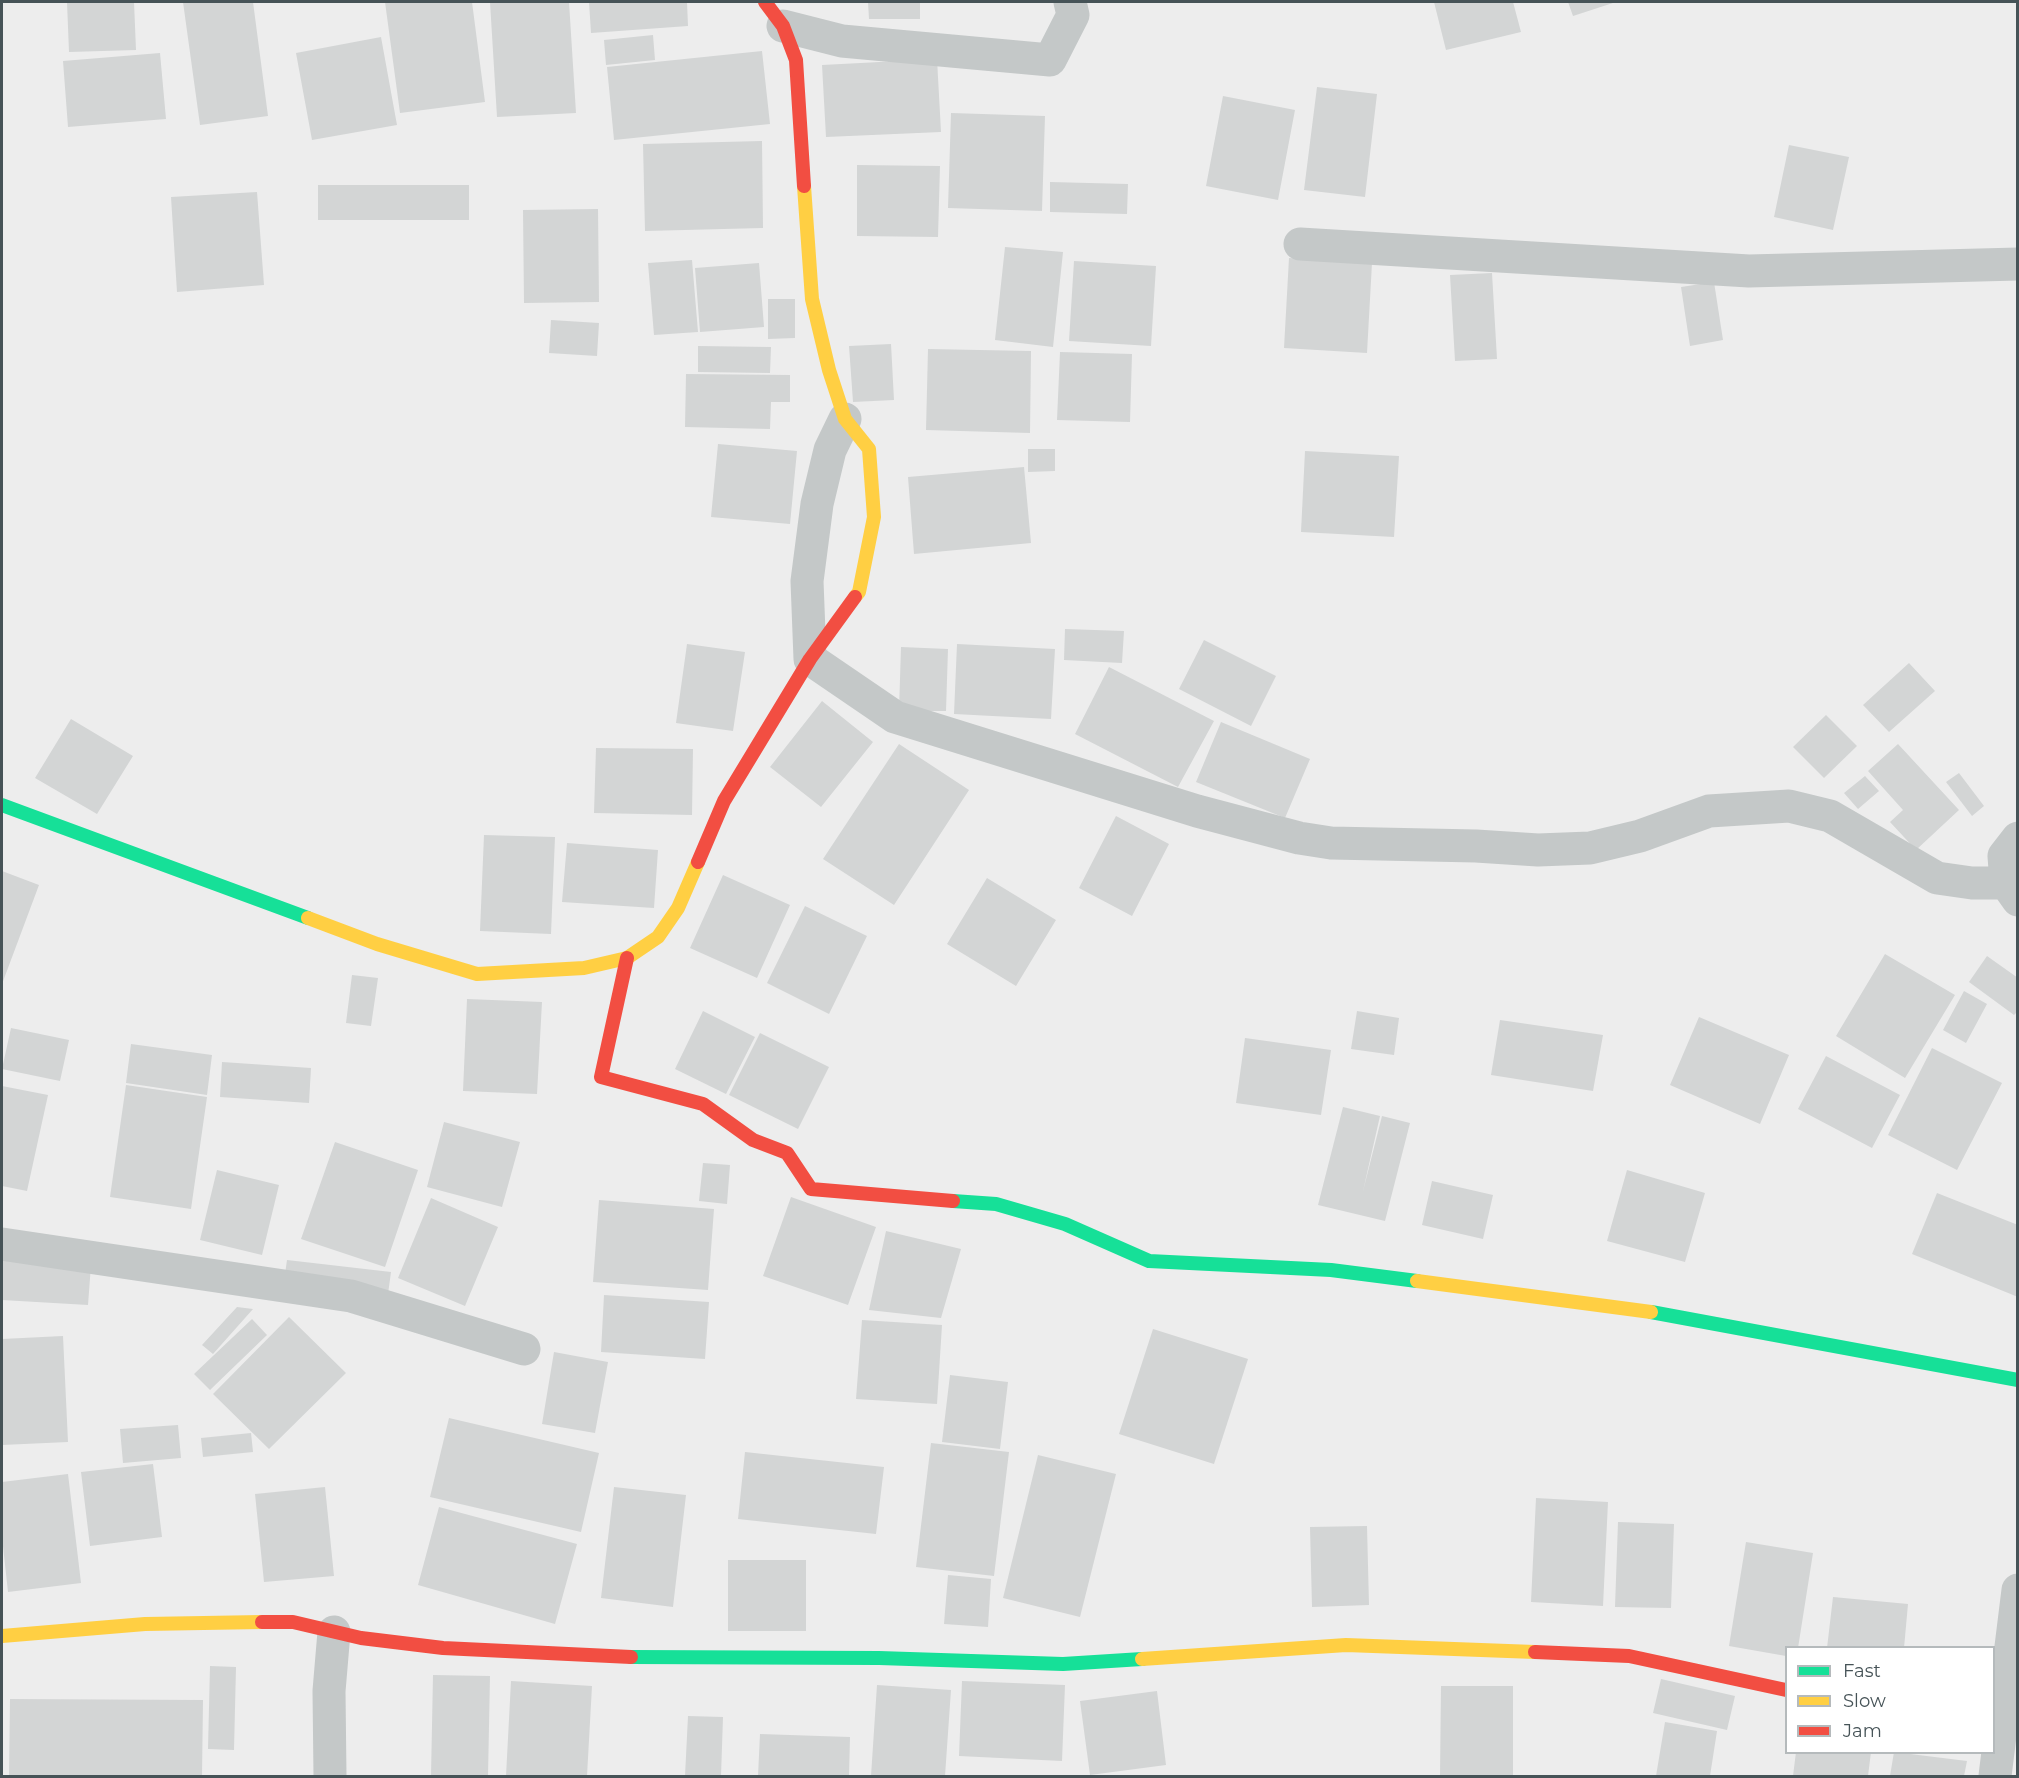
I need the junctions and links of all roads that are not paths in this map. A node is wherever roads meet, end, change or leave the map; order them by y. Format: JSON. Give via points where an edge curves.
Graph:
{"nodes":[{"id":1,"x":1070,"y":2,"type":"edge"},
{"id":2,"x":774,"y":14,"type":"edge"},
{"id":3,"x":1300,"y":244,"type":"dead end"},
{"id":4,"x":2018,"y":264,"type":"edge"},
{"id":5,"x":845,"y":419,"type":"junction"},
{"id":6,"x":810,"y":659,"type":"junction"},
{"id":7,"x":2,"y":805,"type":"edge"},
{"id":8,"x":2018,"y":838,"type":"edge"},
{"id":9,"x":2012,"y":891,"type":"edge"},
{"id":10,"x":627,"y":958,"type":"junction"},
{"id":11,"x":2,"y":1244,"type":"edge"},
{"id":12,"x":525,"y":1349,"type":"dead end"},
{"id":13,"x":2018,"y":1380,"type":"edge"},
{"id":14,"x":2018,"y":1590,"type":"edge"},
{"id":15,"x":334,"y":1632,"type":"junction"},
{"id":16,"x":2,"y":1636,"type":"edge"},
{"id":17,"x":1785,"y":1690,"type":"edge"},
{"id":18,"x":1999,"y":1691,"type":"edge"},
{"id":19,"x":330,"y":1776,"type":"edge"},
{"id":20,"x":1995,"y":1776,"type":"edge"}],
"edges":[{"from":1,"to":2,"type":"street","via":[[1073,15],[1050,60],[842,41]]},
{"from":2,"to":5,"type":"street","via":[[796,60],[812,299]]},
{"from":3,"to":4,"type":"street","via":[[1749,271]]},
{"from":5,"to":6,"type":"street","via":[[830,450],[817,504],[807,582]]},
{"from":5,"to":6,"type":"street","via":[[869,449],[874,517],[859,592]]},
{"from":6,"to":9,"type":"street","via":[[895,717],[1197,811],[1299,838],[1359,846],[1590,848],[1640,836],[1709,811],[1788,806],[1830,816],[1937,878]]},
{"from":6,"to":10,"type":"street","via":[[724,801],[678,908],[658,937]]},
{"from":7,"to":10,"type":"street","via":[[377,944],[477,974],[584,968]]},
{"from":8,"to":9,"type":"street","via":[[2004,856]]},
{"from":10,"to":13,"type":"street","via":[[602,1077],[703,1104],[753,1140],[787,1153],[811,1189],[996,1204],[1065,1224],[1149,1261],[1331,1270],[1628,1308]]},
{"from":11,"to":12,"type":"street","via":[[351,1296]]},
{"from":14,"to":18,"type":"street"},
{"from":15,"to":16,"type":"street","via":[[293,1622],[145,1624]]},
{"from":15,"to":17,"type":"street","via":[[443,1648],[661,1658],[879,1658],[1063,1664],[1346,1645],[1629,1656]]},
{"from":15,"to":19,"type":"street","via":[[328,1691]]},
{"from":18,"to":20,"type":"street"}]}
